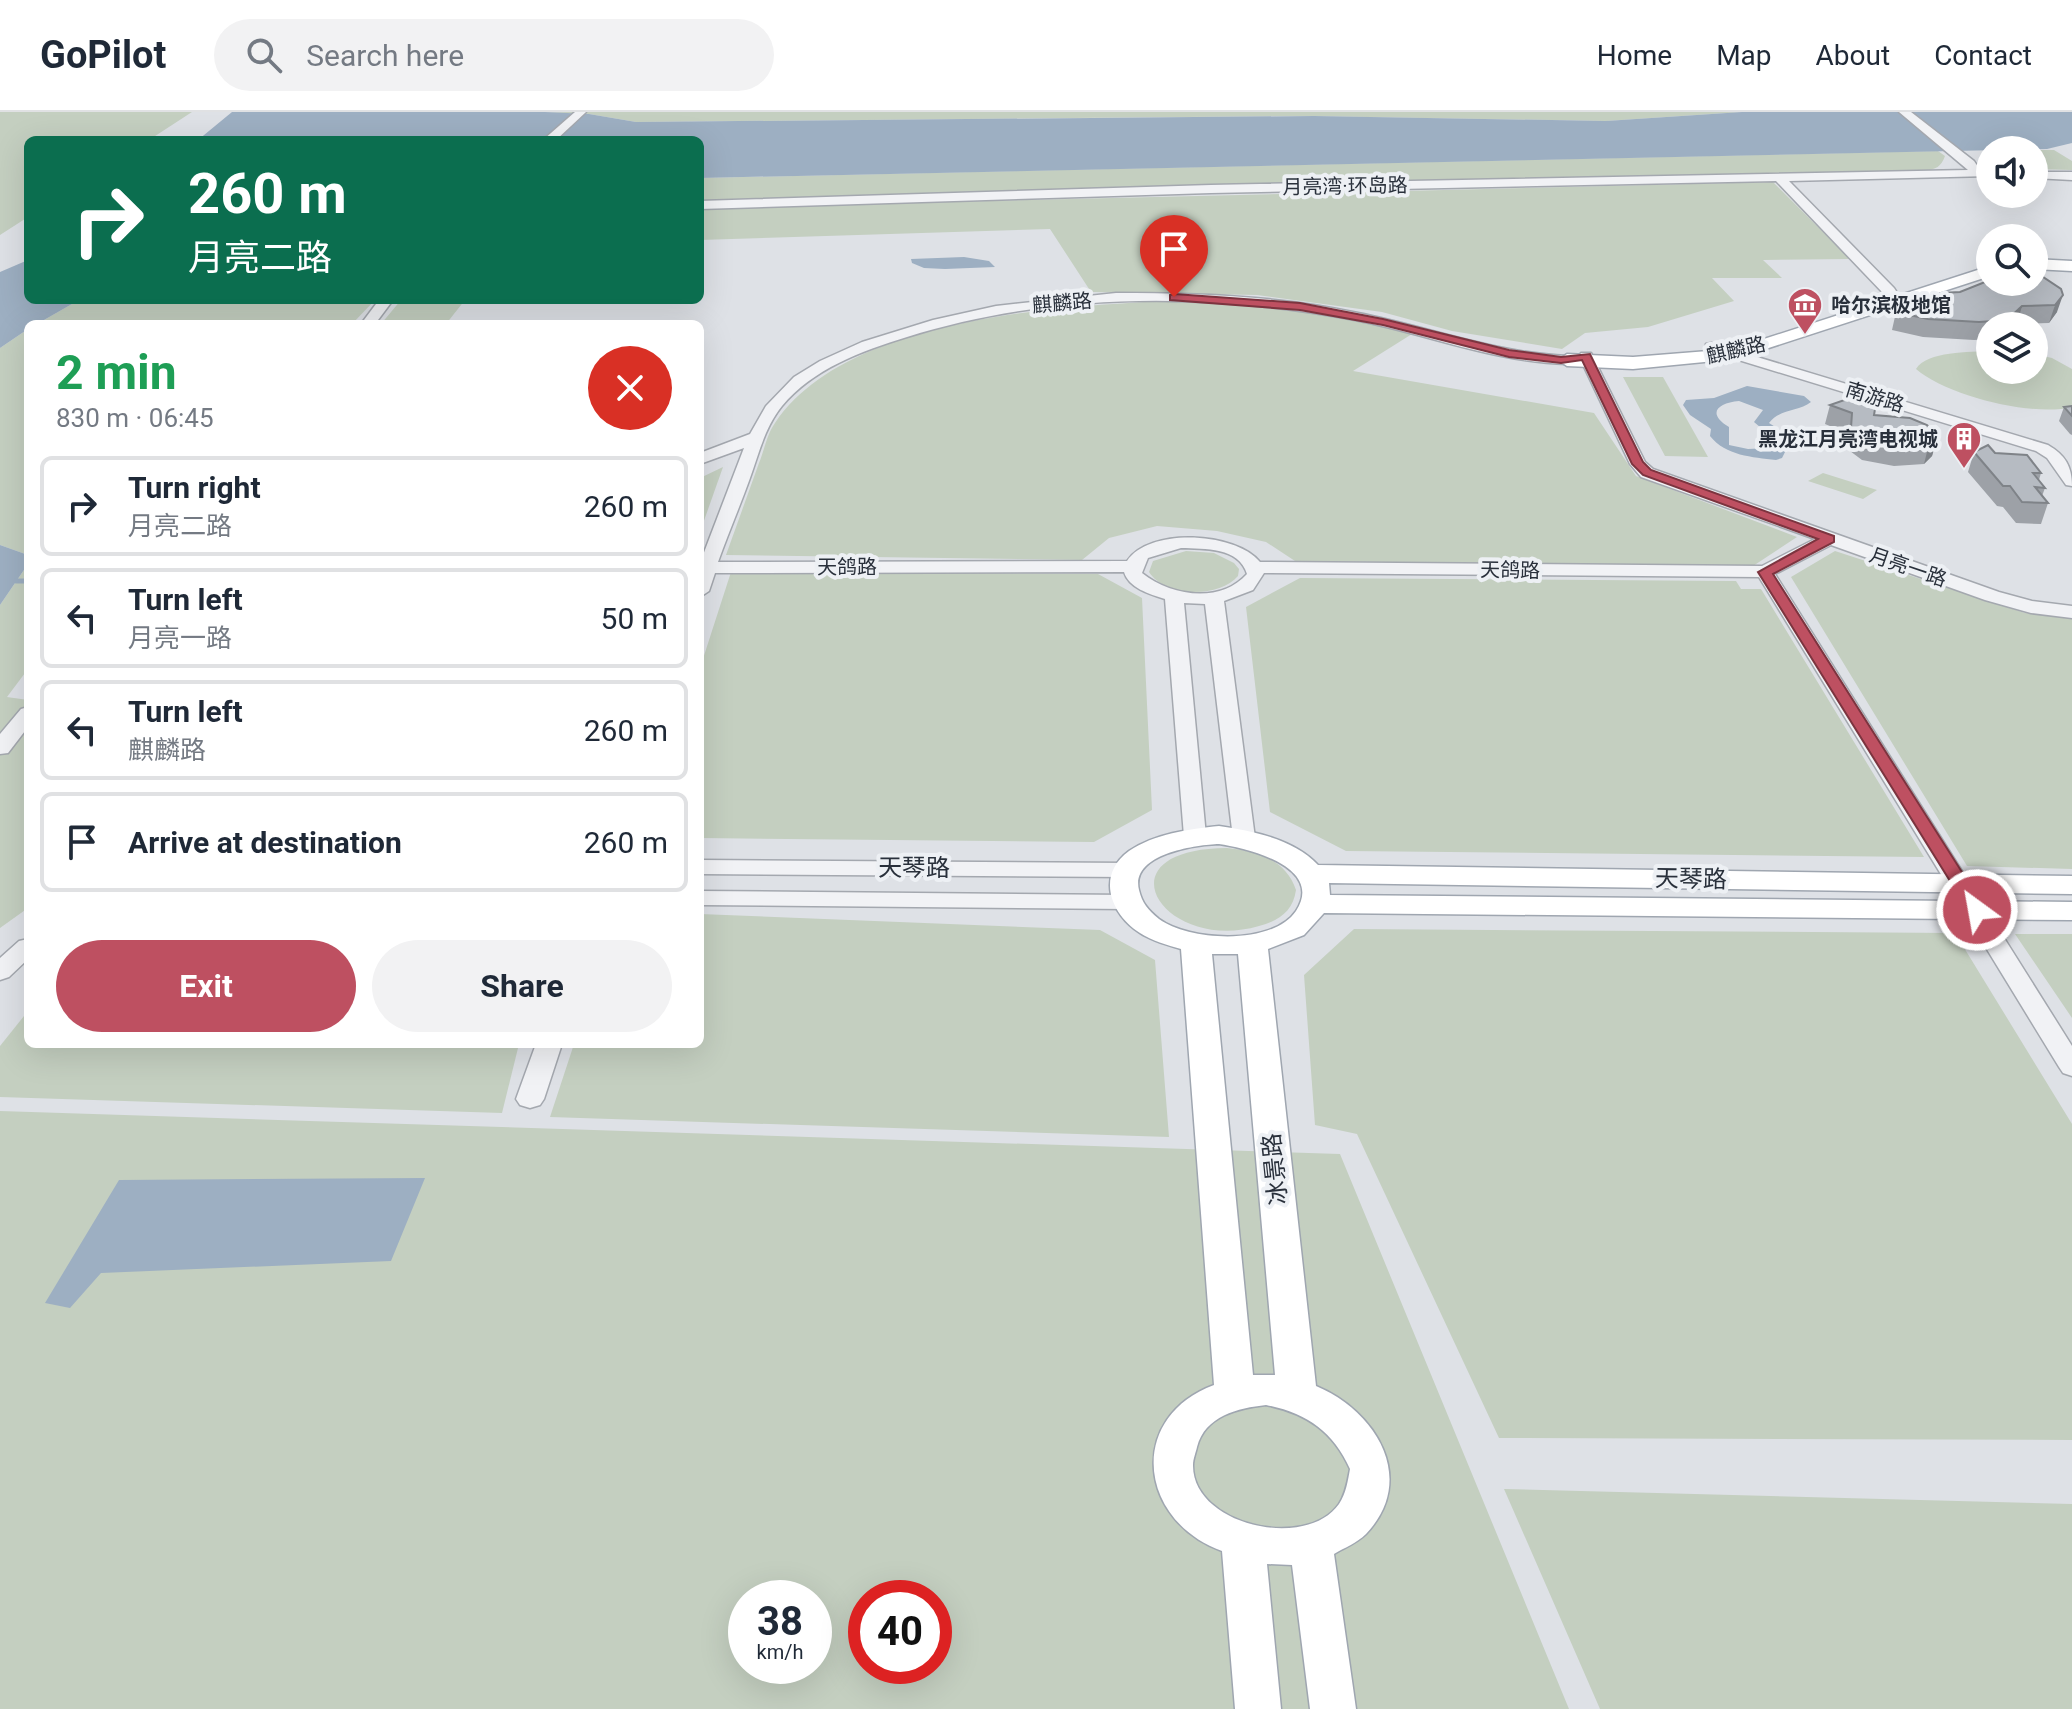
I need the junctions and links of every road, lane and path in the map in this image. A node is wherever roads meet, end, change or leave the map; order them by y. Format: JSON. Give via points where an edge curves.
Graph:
{"nodes":[{"id":1,"x":581,"y":112,"type":"edge"},
{"id":2,"x":1904,"y":112,"type":"edge"},
{"id":3,"x":554,"y":136,"type":"edge"},
{"id":4,"x":1973,"y":168,"type":"junction"},
{"id":5,"x":1976,"y":169,"type":"edge"},
{"id":6,"x":2048,"y":175,"type":"edge"},
{"id":7,"x":2072,"y":176,"type":"edge"},
{"id":8,"x":1780,"y":178,"type":"junction"},
{"id":9,"x":704,"y":205,"type":"edge"},
{"id":10,"x":1976,"y":265,"type":"edge"},
{"id":11,"x":2048,"y":266,"type":"edge"},
{"id":12,"x":2072,"y":269,"type":"edge"},
{"id":13,"x":2048,"y":270,"type":"edge"},
{"id":14,"x":1976,"y":276,"type":"edge"},
{"id":15,"x":1889,"y":291,"type":"junction"},
{"id":16,"x":1711,"y":347,"type":"junction"},
{"id":17,"x":1735,"y":354,"type":"junction"},
{"id":18,"x":1580,"y":359,"type":"junction"},
{"id":19,"x":757,"y":437,"type":"junction"},
{"id":20,"x":2046,"y":451,"type":"junction"},
{"id":21,"x":2072,"y":452,"type":"edge"},
{"id":22,"x":704,"y":457,"type":"edge"},
{"id":23,"x":2072,"y":481,"type":"edge"},
{"id":24,"x":1829,"y":539,"type":"junction"},
{"id":25,"x":1131,"y":566,"type":"junction"},
{"id":26,"x":1256,"y":567,"type":"junction"},
{"id":27,"x":707,"y":568,"type":"junction"},
{"id":28,"x":1765,"y":572,"type":"junction"},
{"id":29,"x":704,"y":578,"type":"edge"},
{"id":30,"x":1174,"y":597,"type":"junction"},
{"id":31,"x":1214,"y":598,"type":"junction"},
{"id":32,"x":2072,"y":612,"type":"edge"},
{"id":33,"x":24,"y":718,"type":"edge"},
{"id":34,"x":0,"y":748,"type":"edge"},
{"id":35,"x":1195,"y":836,"type":"junction"},
{"id":36,"x":1244,"y":838,"type":"junction"},
{"id":37,"x":704,"y":867,"type":"edge"},
{"id":38,"x":1128,"y":870,"type":"junction"},
{"id":39,"x":1960,"y":883,"type":"junction"},
{"id":40,"x":2072,"y":885,"type":"edge"},
{"id":41,"x":1312,"y":889,"type":"junction"},
{"id":42,"x":704,"y":898,"type":"edge"},
{"id":43,"x":1127,"y":902,"type":"junction"},
{"id":44,"x":1977,"y":910,"type":"junction"},
{"id":45,"x":2072,"y":911,"type":"edge"},
{"id":46,"x":1196,"y":943,"type":"junction"},
{"id":47,"x":1252,"y":944,"type":"junction"},
{"id":48,"x":24,"y":950,"type":"edge"},
{"id":49,"x":0,"y":972,"type":"edge"},
{"id":50,"x":548,"y":1048,"type":"edge"},
{"id":51,"x":2072,"y":1067,"type":"edge"},
{"id":52,"x":530,"y":1099,"type":"dead end"},
{"id":53,"x":1235,"y":1392,"type":"junction"},
{"id":54,"x":1297,"y":1394,"type":"junction"},
{"id":55,"x":1243,"y":1542,"type":"junction"},
{"id":56,"x":1311,"y":1543,"type":"junction"},
{"id":57,"x":1258,"y":1709,"type":"edge"},
{"id":58,"x":1333,"y":1709,"type":"edge"}],
"edges":[{"from":1,"to":3,"type":"street"},
{"from":2,"to":4,"type":"street"},
{"from":4,"to":5,"type":"street","name":"月亮湾·环岛路"},
{"from":4,"to":8,"type":"street","name":"月亮湾·环岛路","via":[[1901,176]]},
{"from":6,"to":7,"type":"street"},
{"from":8,"to":9,"type":"street","name":"月亮湾·环岛路"},
{"from":8,"to":15,"type":"street"},
{"from":10,"to":15,"type":"main road","name":"麒麟路"},
{"from":11,"to":12,"type":"main road"},
{"from":12,"to":13,"type":"main road"},
{"from":14,"to":17,"type":"main road","name":"麒麟路"},
{"from":15,"to":16,"type":"main road","name":"麒麟路"},
{"from":16,"to":17,"type":"street","name":"南游路"},
{"from":16,"to":18,"type":"main road","name":"麒麟路"},
{"from":17,"to":18,"type":"main road","name":"麒麟路","via":[[1658,362]]},
{"from":17,"to":20,"type":"street","name":"南游路"},
{"from":18,"to":19,"type":"street","name":"麒麟路","via":[[1509,353],[1360,317],[1272,303],[1174,297],[1056,303],[948,320],[856,350],[796,383],[776,402]]},
{"from":18,"to":24,"type":"street","name":"月亮一路","via":[[1647,473]]},
{"from":19,"to":22,"type":"street"},
{"from":19,"to":27,"type":"street","name":"麒麟路"},
{"from":20,"to":21,"type":"street","name":"南游路"},
{"from":20,"to":23,"type":"street"},
{"from":24,"to":28,"type":"street"},
{"from":24,"to":32,"type":"street","name":"月亮一路","via":[[2010,602]]},
{"from":25,"to":26,"type":"street","via":[[1148,550],[1191,543],[1236,551]]},
{"from":25,"to":27,"type":"street","name":"天鸽路"},
{"from":25,"to":30,"type":"street","via":[[1141,584]]},
{"from":26,"to":28,"type":"street","name":"天鸽路"},
{"from":26,"to":31,"type":"street","via":[[1252,583]]},
{"from":27,"to":29,"type":"street","name":"麒麟路"},
{"from":28,"to":39,"type":"street"},
{"from":30,"to":31,"type":"street"},
{"from":30,"to":35,"type":"street"},
{"from":31,"to":36,"type":"street"},
{"from":33,"to":34,"type":"street"},
{"from":35,"to":36,"type":"main road"},
{"from":35,"to":38,"type":"main road","via":[[1166,842]]},
{"from":36,"to":41,"type":"main road","via":[[1294,858]]},
{"from":37,"to":38,"type":"street","name":"天琴路"},
{"from":38,"to":43,"type":"main road","via":[[1123,885]]},
{"from":39,"to":40,"type":"main road","name":"天琴路"},
{"from":39,"to":41,"type":"main road","name":"天琴路"},
{"from":39,"to":44,"type":"street"},
{"from":41,"to":44,"type":"main road","name":"天琴路"},
{"from":41,"to":47,"type":"main road","via":[[1304,921],[1282,936]]},
{"from":42,"to":43,"type":"street","name":"天琴路"},
{"from":43,"to":46,"type":"main road","via":[[1142,920],[1165,934]]},
{"from":44,"to":45,"type":"main road","name":"天琴路"},
{"from":44,"to":51,"type":"street"},
{"from":46,"to":47,"type":"main road"},
{"from":46,"to":53,"type":"main road"},
{"from":47,"to":54,"type":"main road","name":"冰景路"},
{"from":48,"to":49,"type":"street"},
{"from":50,"to":52,"type":"street"},
{"from":53,"to":54,"type":"main road"},
{"from":53,"to":55,"type":"main road","via":[[1208,1403],[1187,1421],[1170,1466],[1182,1497],[1201,1520]]},
{"from":54,"to":56,"type":"main road","via":[[1348,1426],[1371,1469],[1364,1501],[1349,1523]]},
{"from":55,"to":56,"type":"main road","via":[[1261,1548]]},
{"from":55,"to":57,"type":"main road"},
{"from":56,"to":58,"type":"main road"}]}
